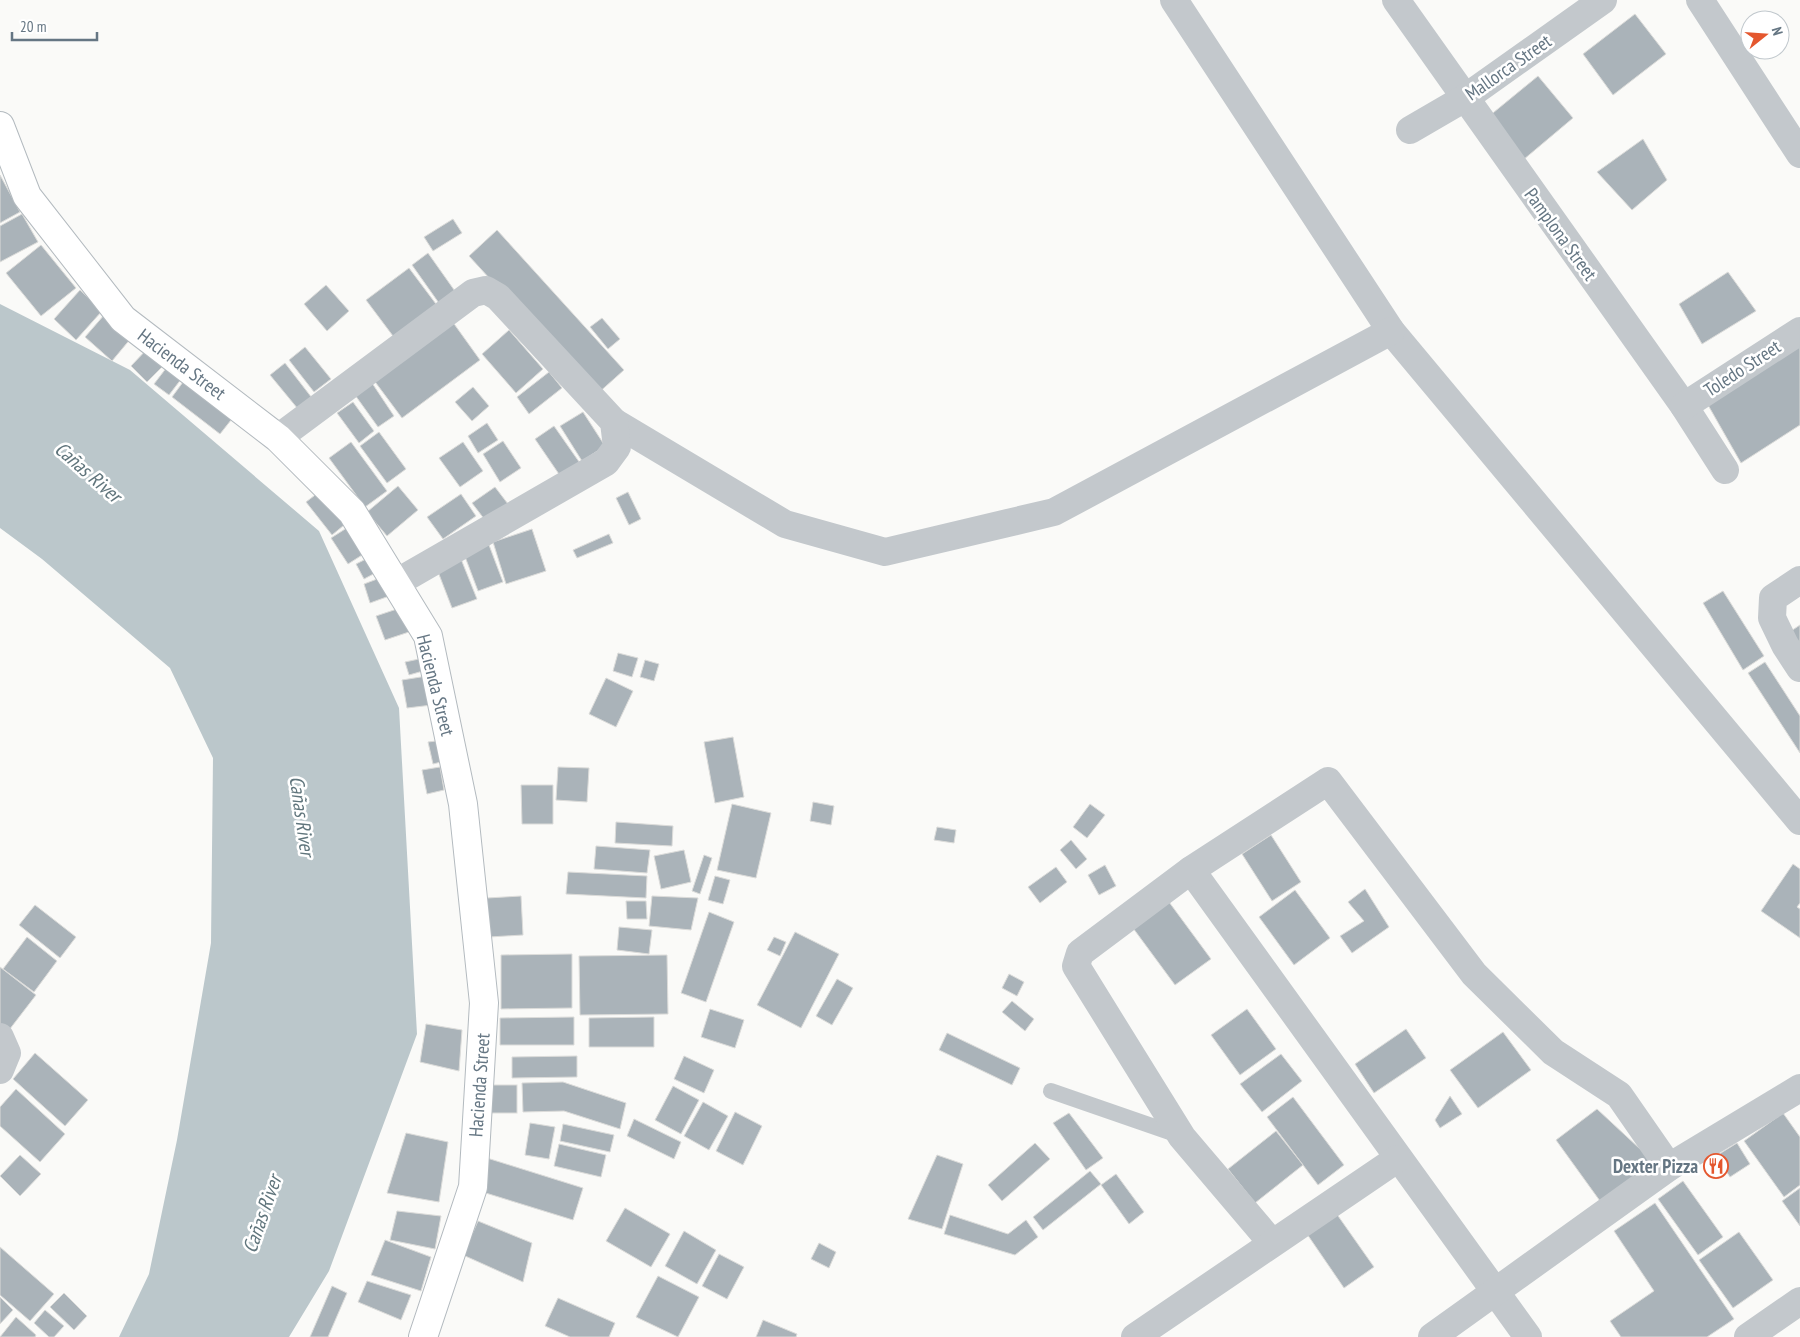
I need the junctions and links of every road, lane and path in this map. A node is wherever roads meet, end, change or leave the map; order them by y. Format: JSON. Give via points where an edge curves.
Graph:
{"nodes":[{"id":1,"x":1174,"y":0,"type":"edge"},
{"id":2,"x":1396,"y":0,"type":"edge"},
{"id":3,"x":1604,"y":0,"type":"edge"},
{"id":4,"x":1700,"y":0,"type":"edge"},
{"id":5,"x":1464,"y":98,"type":"junction"},
{"id":6,"x":0,"y":126,"type":"edge"},
{"id":7,"x":1410,"y":130,"type":"dead end"},
{"id":8,"x":1800,"y":154,"type":"edge"},
{"id":9,"x":1391,"y":331,"type":"junction"},
{"id":10,"x":1800,"y":331,"type":"edge"},
{"id":11,"x":1684,"y":406,"type":"junction"},
{"id":12,"x":614,"y":422,"type":"junction"},
{"id":13,"x":278,"y":438,"type":"junction"},
{"id":14,"x":1725,"y":470,"type":"dead end"},
{"id":15,"x":1800,"y":580,"type":"edge"},
{"id":16,"x":396,"y":583,"type":"junction"},
{"id":17,"x":1800,"y":668,"type":"edge"},
{"id":18,"x":1800,"y":821,"type":"edge"},
{"id":19,"x":1191,"y":870,"type":"junction"},
{"id":20,"x":0,"y":1037,"type":"edge"},
{"id":21,"x":0,"y":1070,"type":"edge"},
{"id":22,"x":1800,"y":1088,"type":"edge"},
{"id":23,"x":1051,"y":1091,"type":"dead end"},
{"id":24,"x":1182,"y":1137,"type":"junction"},
{"id":25,"x":1397,"y":1159,"type":"junction"},
{"id":26,"x":1669,"y":1167,"type":"junction"},
{"id":27,"x":1272,"y":1244,"type":"junction"},
{"id":28,"x":1496,"y":1291,"type":"junction"},
{"id":29,"x":1800,"y":1301,"type":"edge"},
{"id":30,"x":423,"y":1337,"type":"edge"},
{"id":31,"x":1135,"y":1337,"type":"edge"},
{"id":32,"x":1432,"y":1337,"type":"edge"},
{"id":33,"x":1528,"y":1337,"type":"edge"},
{"id":34,"x":1748,"y":1337,"type":"edge"}],
"edges":[{"from":1,"to":9,"type":"street"},
{"from":2,"to":5,"type":"street","name":"Pamplona Street"},
{"from":3,"to":5,"type":"street","name":"Mallorca Street"},
{"from":4,"to":8,"type":"street"},
{"from":5,"to":7,"type":"street","name":"Mallorca Street"},
{"from":5,"to":11,"type":"street","name":"Pamplona Street"},
{"from":6,"to":13,"type":"street","name":"Hacienda Street","via":[[27,196],[123,319]]},
{"from":9,"to":12,"type":"street","via":[[1054,512],[886,552],[785,524]]},
{"from":9,"to":18,"type":"street"},
{"from":10,"to":11,"type":"street","name":"Toledo Street"},
{"from":11,"to":14,"type":"street","name":"Pamplona Street"},
{"from":12,"to":13,"type":"street","via":[[498,297],[486,290],[472,293]]},
{"from":12,"to":16,"type":"street","via":[[617,447],[606,462]]},
{"from":13,"to":16,"type":"street","name":"Hacienda Street","via":[[352,512]]},
{"from":15,"to":17,"type":"street","via":[[1773,598],[1772,618]]},
{"from":16,"to":30,"type":"street","name":"Hacienda Street","via":[[428,636],[463,804],[484,1003],[473,1187]]},
{"from":19,"to":24,"type":"street","via":[[1080,953],[1076,966]]},
{"from":19,"to":25,"type":"street"},
{"from":19,"to":26,"type":"street","via":[[1328,781],[1474,974],[1553,1052],[1619,1095]]},
{"from":20,"to":21,"type":"street","via":[[7,1053]]},
{"from":22,"to":26,"type":"street"},
{"from":23,"to":24,"type":"lane"},
{"from":24,"to":27,"type":"street"},
{"from":25,"to":27,"type":"street"},
{"from":25,"to":28,"type":"street"},
{"from":26,"to":28,"type":"street"},
{"from":27,"to":31,"type":"street"},
{"from":28,"to":32,"type":"street"},
{"from":28,"to":33,"type":"street"},
{"from":29,"to":34,"type":"street"}]}
